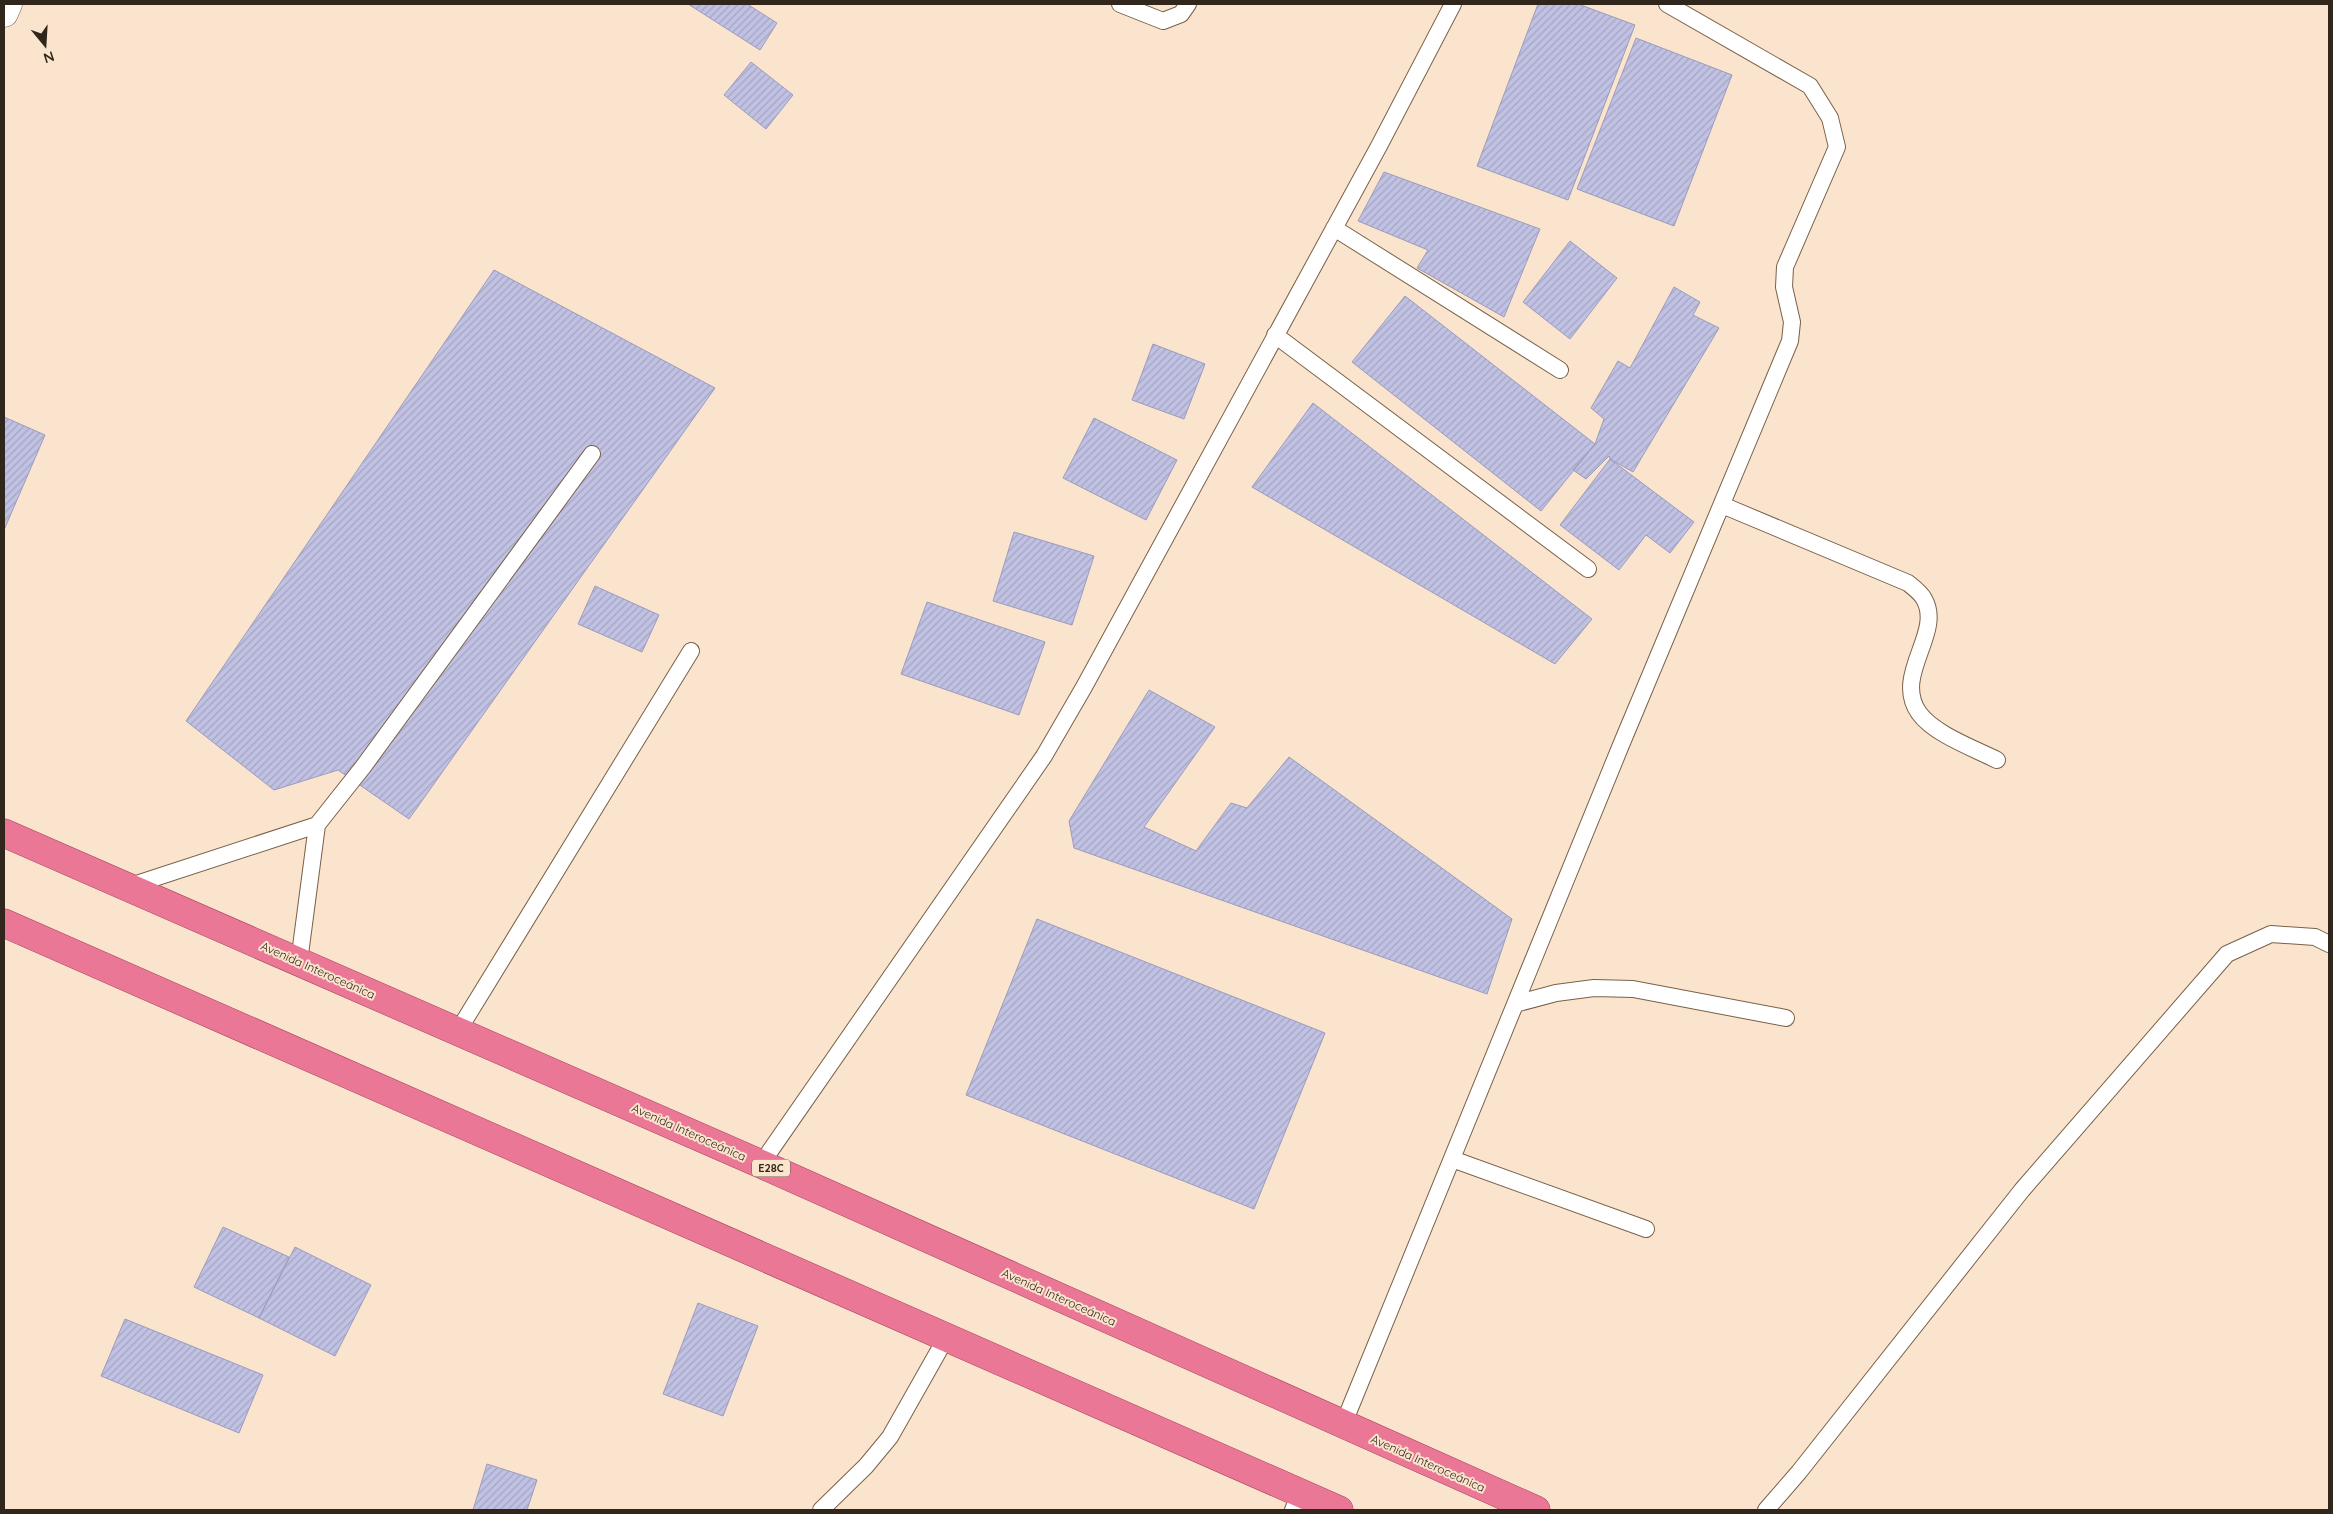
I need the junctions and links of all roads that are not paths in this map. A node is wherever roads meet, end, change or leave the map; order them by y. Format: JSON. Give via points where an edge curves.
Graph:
{"nodes":[{"id":1,"x":8,"y":4,"type":"edge"},
{"id":2,"x":1120,"y":4,"type":"edge"},
{"id":3,"x":1188,"y":4,"type":"edge"},
{"id":4,"x":1453,"y":4,"type":"edge"},
{"id":5,"x":1667,"y":4,"type":"edge"},
{"id":6,"x":4,"y":13,"type":"edge"},
{"id":7,"x":1334,"y":228,"type":"junction"},
{"id":8,"x":1276,"y":336,"type":"junction"},
{"id":9,"x":1560,"y":370,"type":"dead end"},
{"id":10,"x":592,"y":454,"type":"dead end"},
{"id":11,"x":1722,"y":505,"type":"junction"},
{"id":12,"x":1588,"y":569,"type":"dead end"},
{"id":13,"x":691,"y":651,"type":"dead end"},
{"id":14,"x":1997,"y":760,"type":"dead end"},
{"id":15,"x":317,"y":825,"type":"junction"},
{"id":16,"x":4,"y":833,"type":"edge"},
{"id":17,"x":127,"y":887,"type":"junction"},
{"id":18,"x":4,"y":923,"type":"edge"},
{"id":19,"x":2329,"y":944,"type":"edge"},
{"id":20,"x":299,"y":962,"type":"junction"},
{"id":21,"x":1515,"y":1004,"type":"junction"},
{"id":22,"x":1786,"y":1018,"type":"dead end"},
{"id":23,"x":458,"y":1031,"type":"junction"},
{"id":24,"x":1452,"y":1159,"type":"junction"},
{"id":25,"x":761,"y":1164,"type":"junction"},
{"id":26,"x":1646,"y":1229,"type":"dead end"},
{"id":27,"x":946,"y":1338,"type":"junction"},
{"id":28,"x":1343,"y":1425,"type":"junction"},
{"id":29,"x":1297,"y":1502,"type":"edge"},
{"id":30,"x":820,"y":1510,"type":"edge"},
{"id":31,"x":1338,"y":1510,"type":"edge"},
{"id":32,"x":1536,"y":1510,"type":"edge"},
{"id":33,"x":1766,"y":1510,"type":"edge"}],
"edges":[{"from":1,"to":6,"type":"street"},
{"from":2,"to":3,"type":"lane","via":[[1163,21],[1181,14]]},
{"from":4,"to":7,"type":"lane"},
{"from":5,"to":11,"type":"lane","via":[[1810,86],[1830,118],[1837,147],[1785,267],[1784,287],[1792,322],[1790,341]]},
{"from":7,"to":8,"type":"lane"},
{"from":7,"to":9,"type":"lane"},
{"from":8,"to":12,"type":"lane"},
{"from":8,"to":25,"type":"lane","via":[[1044,756]]},
{"from":10,"to":15,"type":"lane"},
{"from":11,"to":14,"type":"lane","via":[[1908,582],[1924,598],[1930,616],[1911,679],[1912,698],[1919,713],[1940,732]]},
{"from":11,"to":21,"type":"lane"},
{"from":13,"to":23,"type":"lane"},
{"from":15,"to":17,"type":"lane"},
{"from":15,"to":20,"type":"lane"},
{"from":16,"to":17,"type":"highway","name":"Avenida Interoceánica","number":"E28C"},
{"from":17,"to":20,"type":"highway","name":"Avenida Interoceánica","number":"E28C"},
{"from":18,"to":27,"type":"highway"},
{"from":19,"to":33,"type":"lane","via":[[2315,937],[2271,934],[2227,954],[2022,1190],[1800,1472]]},
{"from":20,"to":23,"type":"highway","name":"Avenida Interoceánica","number":"E28C"},
{"from":21,"to":22,"type":"lane","via":[[1556,993],[1594,988],[1633,989]]},
{"from":21,"to":24,"type":"lane"},
{"from":23,"to":25,"type":"highway","name":"Avenida Interoceánica","number":"E28C"},
{"from":24,"to":26,"type":"lane"},
{"from":24,"to":28,"type":"lane"},
{"from":25,"to":28,"type":"highway","name":"Avenida Interoceánica","number":"E28C"},
{"from":27,"to":29,"type":"highway"},
{"from":27,"to":30,"type":"lane","via":[[890,1437],[866,1466]]},
{"from":28,"to":32,"type":"highway","name":"Avenida Interoceánica","number":"E28C"},
{"from":29,"to":31,"type":"highway"}]}
